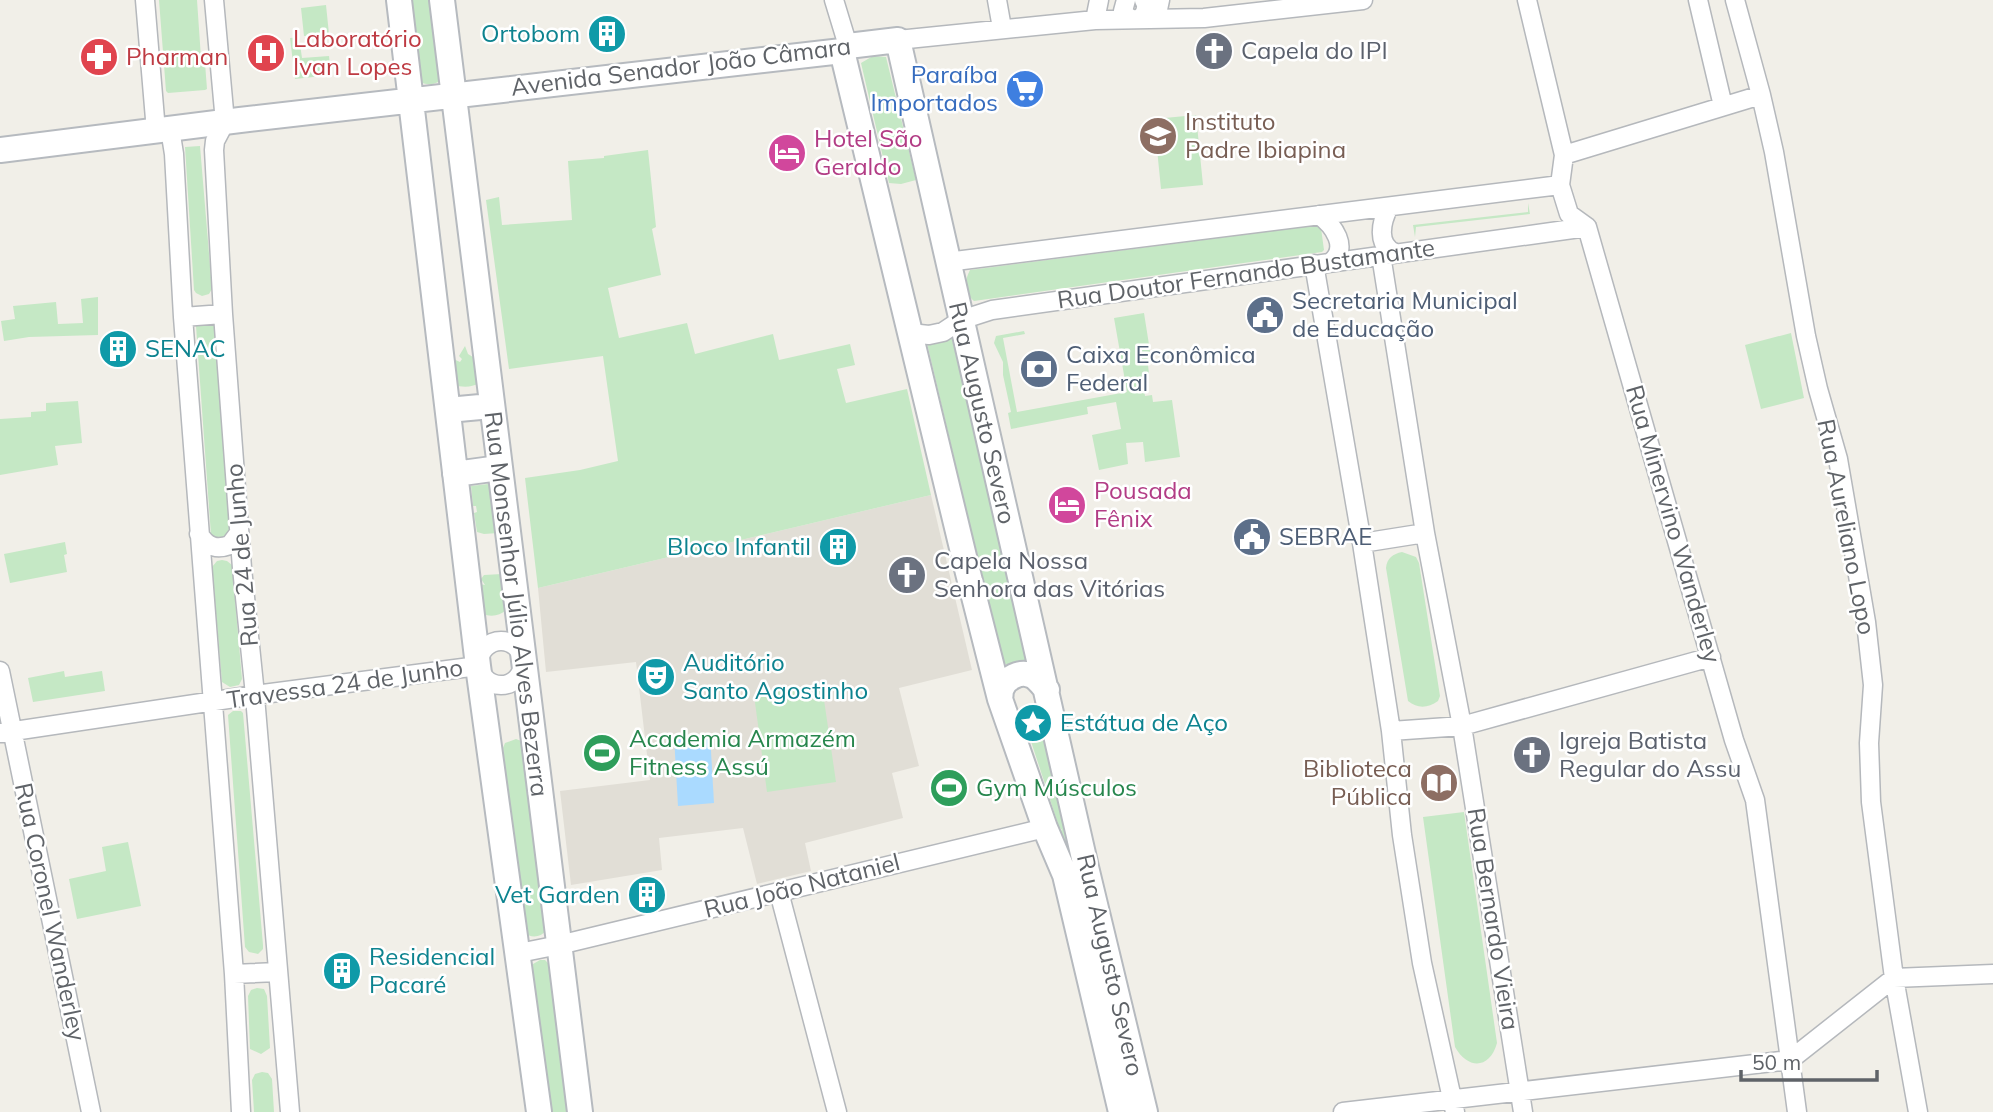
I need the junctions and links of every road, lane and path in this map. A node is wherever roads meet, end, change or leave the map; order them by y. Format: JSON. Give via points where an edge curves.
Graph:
{"nodes":[{"id":1,"x":145,"y":0,"type":"edge"},
{"id":2,"x":214,"y":0,"type":"edge"},
{"id":3,"x":399,"y":0,"type":"edge"},
{"id":4,"x":442,"y":0,"type":"edge"},
{"id":5,"x":834,"y":0,"type":"edge"},
{"id":6,"x":997,"y":0,"type":"edge"},
{"id":7,"x":1100,"y":0,"type":"edge"},
{"id":8,"x":1126,"y":0,"type":"edge"},
{"id":9,"x":1144,"y":0,"type":"edge"},
{"id":10,"x":1160,"y":0,"type":"edge"},
{"id":11,"x":1363,"y":0,"type":"edge"},
{"id":12,"x":1527,"y":0,"type":"edge"},
{"id":13,"x":1698,"y":0,"type":"edge"},
{"id":14,"x":1735,"y":0,"type":"edge"},
{"id":15,"x":1156,"y":19,"type":"junction"},
{"id":16,"x":1095,"y":20,"type":"junction"},
{"id":17,"x":1134,"y":20,"type":"junction"},
{"id":18,"x":1002,"y":28,"type":"junction"},
{"id":19,"x":898,"y":40,"type":"junction"},
{"id":20,"x":845,"y":48,"type":"junction"},
{"id":21,"x":1761,"y":95,"type":"junction"},
{"id":22,"x":454,"y":96,"type":"junction"},
{"id":23,"x":410,"y":101,"type":"junction"},
{"id":24,"x":1723,"y":106,"type":"junction"},
{"id":25,"x":225,"y":122,"type":"junction"},
{"id":26,"x":163,"y":130,"type":"junction"},
{"id":27,"x":0,"y":150,"type":"edge"},
{"id":28,"x":1564,"y":155,"type":"junction"},
{"id":29,"x":1559,"y":185,"type":"junction"},
{"id":30,"x":1389,"y":207,"type":"junction"},
{"id":31,"x":1319,"y":215,"type":"junction"},
{"id":32,"x":1587,"y":228,"type":"junction"},
{"id":33,"x":1388,"y":254,"type":"junction"},
{"id":34,"x":947,"y":262,"type":"junction"},
{"id":35,"x":1323,"y":263,"type":"junction"},
{"id":36,"x":223,"y":314,"type":"junction"},
{"id":37,"x":183,"y":317,"type":"junction"},
{"id":38,"x":961,"y":320,"type":"junction"},
{"id":39,"x":910,"y":333,"type":"junction"},
{"id":40,"x":491,"y":406,"type":"junction"},
{"id":41,"x":448,"y":410,"type":"junction"},
{"id":42,"x":499,"y":468,"type":"junction"},
{"id":43,"x":454,"y":474,"type":"junction"},
{"id":44,"x":239,"y":533,"type":"junction"},
{"id":45,"x":1425,"y":533,"type":"junction"},
{"id":46,"x":199,"y":534,"type":"junction"},
{"id":47,"x":1362,"y":543,"type":"junction"},
{"id":48,"x":242,"y":568,"type":"junction"},
{"id":49,"x":203,"y":570,"type":"junction"},
{"id":50,"x":1039,"y":656,"type":"junction"},
{"id":51,"x":1711,"y":657,"type":"junction"},
{"id":52,"x":523,"y":660,"type":"junction"},
{"id":53,"x":478,"y":666,"type":"junction"},
{"id":54,"x":993,"y":669,"type":"junction"},
{"id":55,"x":0,"y":671,"type":"edge"},
{"id":56,"x":1047,"y":690,"type":"junction"},
{"id":57,"x":255,"y":695,"type":"junction"},
{"id":58,"x":1000,"y":699,"type":"junction"},
{"id":59,"x":213,"y":703,"type":"junction"},
{"id":60,"x":1462,"y":726,"type":"junction"},
{"id":61,"x":1391,"y":731,"type":"junction"},
{"id":62,"x":6,"y":732,"type":"edge"},
{"id":63,"x":1045,"y":828,"type":"junction"},
{"id":64,"x":779,"y":892,"type":"junction"},
{"id":65,"x":559,"y":945,"type":"junction"},
{"id":66,"x":519,"y":953,"type":"junction"},
{"id":67,"x":278,"y":972,"type":"junction"},
{"id":68,"x":234,"y":974,"type":"junction"},
{"id":69,"x":1993,"y":974,"type":"edge"},
{"id":70,"x":1894,"y":978,"type":"junction"},
{"id":71,"x":1790,"y":1060,"type":"junction"},
{"id":72,"x":1520,"y":1091,"type":"junction"},
{"id":73,"x":1454,"y":1105,"type":"edge"},
{"id":74,"x":92,"y":1112,"type":"edge"},
{"id":75,"x":241,"y":1112,"type":"edge"},
{"id":76,"x":290,"y":1112,"type":"edge"},
{"id":77,"x":539,"y":1112,"type":"edge"},
{"id":78,"x":580,"y":1112,"type":"edge"},
{"id":79,"x":836,"y":1112,"type":"edge"},
{"id":80,"x":1121,"y":1112,"type":"edge"},
{"id":81,"x":1145,"y":1112,"type":"edge"},
{"id":82,"x":1343,"y":1112,"type":"edge"},
{"id":83,"x":1523,"y":1112,"type":"edge"},
{"id":84,"x":1797,"y":1112,"type":"edge"},
{"id":85,"x":1918,"y":1112,"type":"edge"}],
"edges":[{"from":1,"to":26,"type":"street","name":"Rua 24 de Junho"},
{"from":2,"to":25,"type":"street","name":"Rua 24 de Junho"},
{"from":3,"to":23,"type":"main road","name":"Rua Monsenhor Júlio Alves Bezerra"},
{"from":4,"to":22,"type":"main road","name":"Rua Monsenhor Júlio Alves Bezerra"},
{"from":5,"to":20,"type":"street"},
{"from":6,"to":18,"type":"street"},
{"from":7,"to":16,"type":"street"},
{"from":8,"to":17,"type":"street","via":[[1123,11]]},
{"from":9,"to":17,"type":"street","via":[[1145,14]]},
{"from":10,"to":15,"type":"street"},
{"from":11,"to":15,"type":"street","name":"Avenida Senador João Câmara"},
{"from":12,"to":28,"type":"street"},
{"from":13,"to":24,"type":"street"},
{"from":14,"to":21,"type":"street","name":"Rua Aureliano Lopo"},
{"from":15,"to":17,"type":"street","name":"Avenida Senador João Câmara"},
{"from":16,"to":17,"type":"street","name":"Avenida Senador João Câmara"},
{"from":16,"to":18,"type":"street","name":"Avenida Senador João Câmara"},
{"from":18,"to":19,"type":"street","name":"Avenida Senador João Câmara"},
{"from":19,"to":20,"type":"main road","name":"Avenida Senador João Câmara"},
{"from":19,"to":34,"type":"main road","name":"Rua Augusto Severo"},
{"from":20,"to":22,"type":"main road","name":"Avenida Senador João Câmara"},
{"from":20,"to":39,"type":"main road","name":"Rua Augusto Severo"},
{"from":21,"to":24,"type":"street"},
{"from":21,"to":70,"type":"street","name":"Rua Aureliano Lopo","via":[[1806,336],[1838,459],[1866,622],[1873,685],[1871,802]]},
{"from":22,"to":23,"type":"main road","name":"Avenida Senador João Câmara"},
{"from":22,"to":40,"type":"main road","name":"Rua Monsenhor Júlio Alves Bezerra"},
{"from":23,"to":25,"type":"main road","name":"Avenida Senador João Câmara"},
{"from":23,"to":41,"type":"main road","name":"Rua Monsenhor Júlio Alves Bezerra"},
{"from":24,"to":28,"type":"street"},
{"from":25,"to":26,"type":"main road","name":"Avenida Senador João Câmara"},
{"from":25,"to":36,"type":"street","name":"Rua 24 de Junho","via":[[214,150]]},
{"from":26,"to":27,"type":"main road","name":"Avenida Senador João Câmara"},
{"from":26,"to":37,"type":"street","name":"Rua 24 de Junho","via":[[174,154]]},
{"from":28,"to":29,"type":"street"},
{"from":29,"to":30,"type":"street","name":"Rua Doutor Fernando Bustamante"},
{"from":29,"to":32,"type":"street","name":"Rua Minervino Wanderley","via":[[1569,214]]},
{"from":30,"to":31,"type":"street","name":"Rua Doutor Fernando Bustamante"},
{"from":30,"to":33,"type":"street","name":"Rua Bernardo Vieira","via":[[1381,232]]},
{"from":31,"to":34,"type":"street","name":"Rua Doutor Fernando Bustamante"},
{"from":31,"to":35,"type":"street","via":[[1338,236],[1336,258]]},
{"from":32,"to":33,"type":"street","name":"Rua Doutor Fernando Bustamante"},
{"from":32,"to":51,"type":"street","name":"Rua Minervino Wanderley"},
{"from":33,"to":35,"type":"street","name":"Rua Doutor Fernando Bustamante"},
{"from":33,"to":45,"type":"street","name":"Rua Bernardo Vieira"},
{"from":34,"to":38,"type":"main road","name":"Rua Augusto Severo"},
{"from":35,"to":38,"type":"street","name":"Rua Doutor Fernando Bustamante","via":[[992,310]]},
{"from":35,"to":47,"type":"street"},
{"from":36,"to":37,"type":"street"},
{"from":36,"to":44,"type":"street","name":"Rua 24 de Junho"},
{"from":37,"to":46,"type":"street","name":"Rua 24 de Junho"},
{"from":38,"to":39,"type":"street","name":"Rua Doutor Fernando Bustamante","via":[[943,332]]},
{"from":38,"to":50,"type":"main road","name":"Rua Augusto Severo"},
{"from":39,"to":54,"type":"main road","name":"Rua Augusto Severo"},
{"from":40,"to":41,"type":"main road"},
{"from":40,"to":42,"type":"main road","name":"Rua Monsenhor Júlio Alves Bezerra"},
{"from":41,"to":43,"type":"main road","name":"Rua Monsenhor Júlio Alves Bezerra"},
{"from":42,"to":43,"type":"main road"},
{"from":42,"to":52,"type":"main road","name":"Rua Monsenhor Júlio Alves Bezerra"},
{"from":43,"to":53,"type":"main road","name":"Rua Monsenhor Júlio Alves Bezerra"},
{"from":44,"to":46,"type":"street","via":[[230,545],[216,548]]},
{"from":44,"to":48,"type":"street","name":"Rua 24 de Junho"},
{"from":45,"to":47,"type":"street"},
{"from":45,"to":60,"type":"street","name":"Rua Bernardo Vieira"},
{"from":46,"to":49,"type":"street","name":"Rua 24 de Junho"},
{"from":47,"to":61,"type":"street"},
{"from":48,"to":49,"type":"street","via":[[234,558],[221,556],[210,560]]},
{"from":48,"to":57,"type":"street","name":"Rua 24 de Junho"},
{"from":49,"to":59,"type":"street","name":"Rua 24 de Junho"},
{"from":50,"to":54,"type":"main road","via":[[1023,670]]},
{"from":50,"to":56,"type":"main road","name":"Rua Augusto Severo"},
{"from":51,"to":60,"type":"street"},
{"from":51,"to":71,"type":"street","name":"Rua Minervino Wanderley","via":[[1755,800]]},
{"from":52,"to":53,"type":"street","via":[[503,641],[484,648]]},
{"from":52,"to":53,"type":"street","via":[[521,673],[506,685],[488,681]]},
{"from":52,"to":65,"type":"main road","name":"Rua Monsenhor Júlio Alves Bezerra"},
{"from":53,"to":57,"type":"street","name":"Travessa 24 de Junho"},
{"from":53,"to":66,"type":"main road","name":"Rua Monsenhor Júlio Alves Bezerra"},
{"from":54,"to":58,"type":"main road","name":"Rua Augusto Severo"},
{"from":55,"to":62,"type":"street","name":"Rua Coronel Wanderley"},
{"from":56,"to":58,"type":"main road","via":[[1034,676],[1017,674],[1002,688]]},
{"from":56,"to":81,"type":"main road","name":"Rua Augusto Severo"},
{"from":57,"to":59,"type":"street","name":"Travessa 24 de Junho"},
{"from":57,"to":67,"type":"street","name":"Rua 24 de Junho"},
{"from":58,"to":63,"type":"main road","name":"Rua Augusto Severo"},
{"from":59,"to":62,"type":"street","name":"Travessa 24 de Junho"},
{"from":59,"to":68,"type":"street","name":"Rua 24 de Junho"},
{"from":60,"to":61,"type":"street"},
{"from":60,"to":72,"type":"street","name":"Rua Bernardo Vieira"},
{"from":61,"to":73,"type":"street","via":[[1422,963]]},
{"from":62,"to":74,"type":"street","name":"Rua Coronel Wanderley"},
{"from":63,"to":64,"type":"street","name":"Rua João Nataniel"},
{"from":63,"to":80,"type":"main road","name":"Rua Augusto Severo","via":[[1065,875]]},
{"from":64,"to":65,"type":"street","name":"Rua João Nataniel"},
{"from":64,"to":79,"type":"street"},
{"from":65,"to":66,"type":"street","name":"Rua João Nataniel"},
{"from":65,"to":78,"type":"main road","name":"Rua Monsenhor Júlio Alves Bezerra"},
{"from":66,"to":77,"type":"main road","name":"Rua Monsenhor Júlio Alves Bezerra"},
{"from":67,"to":68,"type":"street"},
{"from":67,"to":76,"type":"street","name":"Rua 24 de Junho"},
{"from":68,"to":75,"type":"street","name":"Rua 24 de Junho"},
{"from":69,"to":70,"type":"street"},
{"from":70,"to":71,"type":"street"},
{"from":70,"to":85,"type":"street","name":"Rua Aureliano Lopo"},
{"from":71,"to":72,"type":"street"},
{"from":71,"to":84,"type":"street","name":"Rua Minervino Wanderley"},
{"from":72,"to":73,"type":"street"},
{"from":72,"to":83,"type":"street","name":"Rua Bernardo Vieira"},
{"from":73,"to":82,"type":"street"}]}
